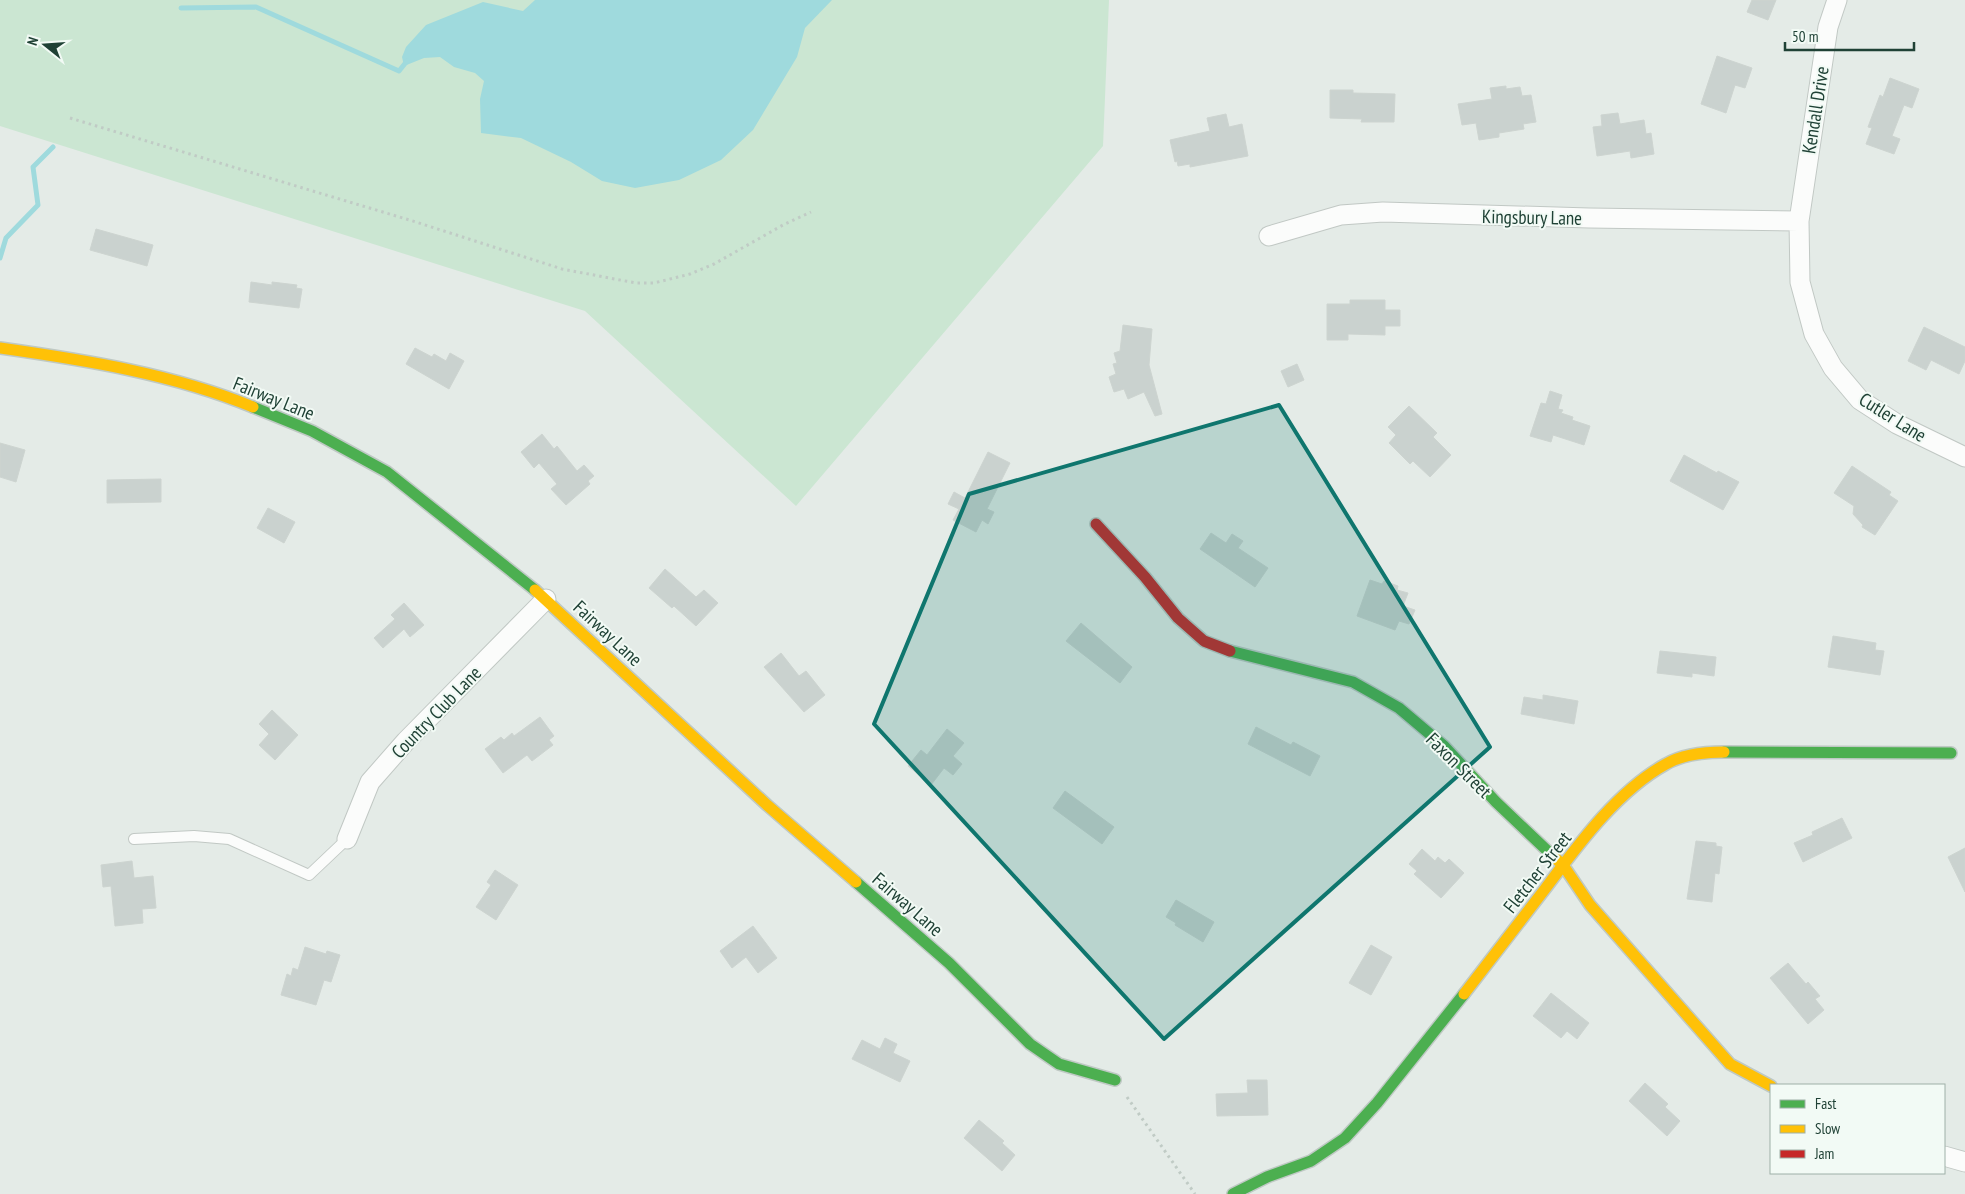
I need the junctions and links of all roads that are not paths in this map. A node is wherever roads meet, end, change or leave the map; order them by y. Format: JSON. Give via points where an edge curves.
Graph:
{"nodes":[{"id":1,"x":1837,"y":0,"type":"edge"},
{"id":2,"x":1798,"y":221,"type":"junction"},
{"id":3,"x":1269,"y":236,"type":"dead end"},
{"id":4,"x":0,"y":348,"type":"edge"},
{"id":5,"x":1965,"y":457,"type":"edge"},
{"id":6,"x":1096,"y":524,"type":"dead end"},
{"id":7,"x":546,"y":599,"type":"junction"},
{"id":8,"x":1951,"y":753,"type":"dead end"},
{"id":9,"x":134,"y":839,"type":"dead end"},
{"id":10,"x":347,"y":839,"type":"joint"},
{"id":11,"x":1563,"y":865,"type":"junction"},
{"id":12,"x":1115,"y":1080,"type":"road end"},
{"id":13,"x":1770,"y":1085,"type":"edge"},
{"id":14,"x":1945,"y":1156,"type":"edge"},
{"id":15,"x":1965,"y":1162,"type":"edge"},
{"id":16,"x":1232,"y":1194,"type":"edge"}],
"edges":[{"from":1,"to":2,"type":"street","name":"Kendall Drive","via":[[1828,27]]},
{"from":2,"to":3,"type":"street","name":"Kingsbury Lane","via":[[1383,212],[1340,215]]},
{"from":2,"to":5,"type":"street","name":"Cutler Lane","via":[[1800,282],[1814,334],[1833,368],[1860,400],[1897,424]]},
{"from":4,"to":7,"type":"street","name":"Fairway Lane","via":[[74,359],[183,383],[312,431],[387,472]]},
{"from":6,"to":11,"type":"street","name":"Faxon Street","via":[[1178,618],[1204,641],[1241,655],[1353,682],[1399,708],[1444,746],[1496,802]]},
{"from":7,"to":10,"type":"street","name":"Country Club Lane","via":[[370,782]]},
{"from":7,"to":12,"type":"street","name":"Fairway Lane","via":[[767,805],[949,963],[1030,1044],[1059,1064]]},
{"from":8,"to":11,"type":"street","name":"Fletcher Street","via":[[1703,752],[1666,763],[1640,781]]},
{"from":9,"to":10,"type":"lane","via":[[194,836],[228,839],[309,875]]},
{"from":11,"to":13,"type":"street","name":"Faxon Street","via":[[1590,905],[1730,1064]]},
{"from":11,"to":16,"type":"street","name":"Fletcher Street","via":[[1434,1033],[1345,1138],[1311,1161]]},
{"from":14,"to":15,"type":"street"}]}
